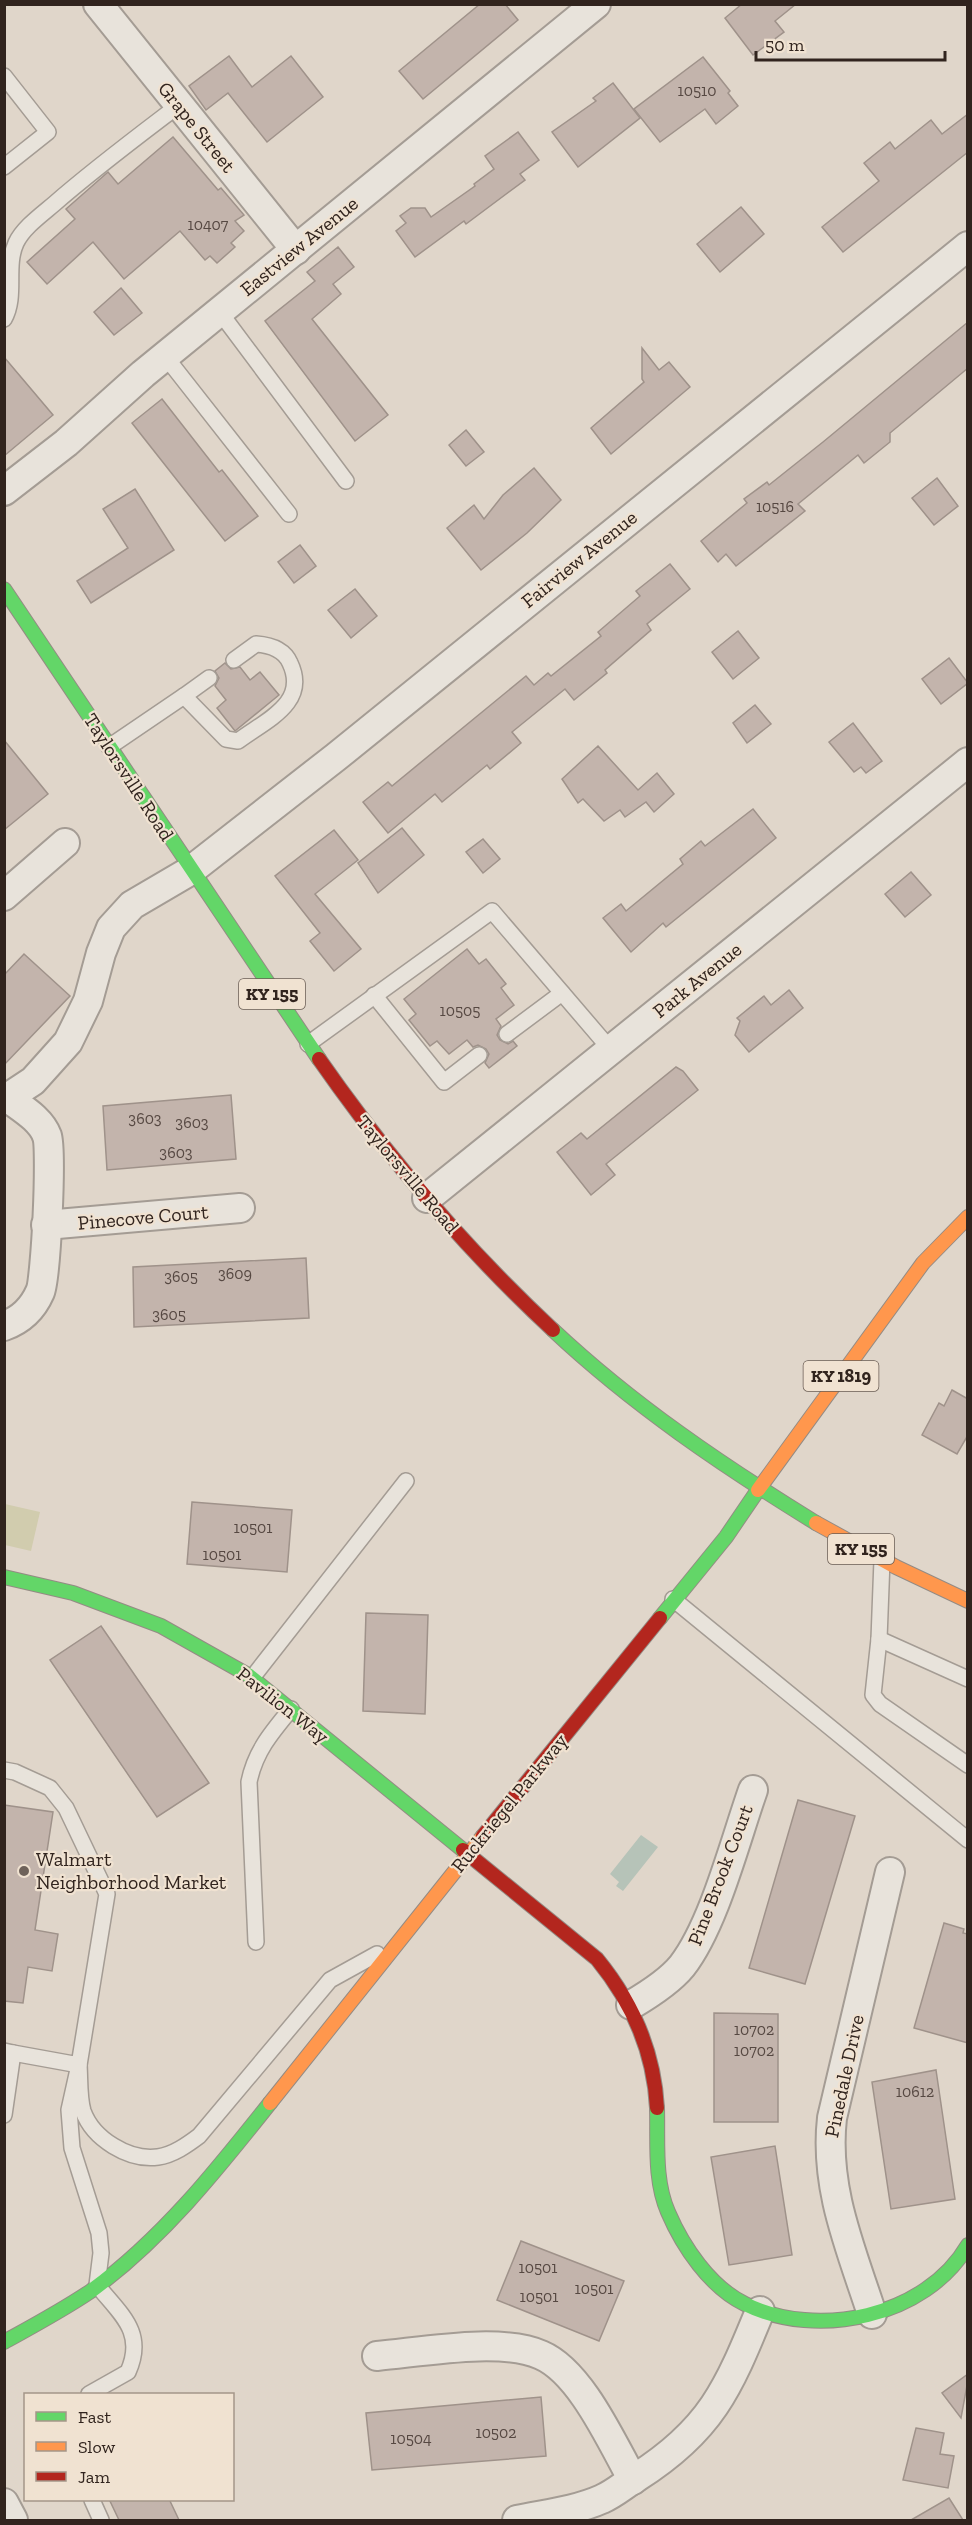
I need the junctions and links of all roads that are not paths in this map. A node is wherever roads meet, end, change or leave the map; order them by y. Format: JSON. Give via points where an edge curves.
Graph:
{"nodes":[{"id":1,"x":596,"y":4,"type":"edge"},
{"id":2,"x":99,"y":5,"type":"edge"},
{"id":3,"x":4,"y":76,"type":"edge"},
{"id":4,"x":179,"y":105,"type":"junction"},
{"id":5,"x":4,"y":167,"type":"edge"},
{"id":6,"x":968,"y":246,"type":"edge"},
{"id":7,"x":296,"y":250,"type":"junction"},
{"id":8,"x":219,"y":311,"type":"junction"},
{"id":9,"x":4,"y":319,"type":"edge"},
{"id":10,"x":165,"y":356,"type":"junction"},
{"id":11,"x":346,"y":481,"type":"dead end"},
{"id":12,"x":5,"y":490,"type":"edge"},
{"id":13,"x":289,"y":514,"type":"dead end"},
{"id":14,"x":4,"y":589,"type":"edge"},
{"id":15,"x":234,"y":660,"type":"dead end"},
{"id":16,"x":209,"y":678,"type":"dead end"},
{"id":17,"x":184,"y":696,"type":"junction"},
{"id":18,"x":109,"y":747,"type":"junction"},
{"id":19,"x":968,"y":762,"type":"edge"},
{"id":20,"x":65,"y":843,"type":"dead end"},
{"id":21,"x":190,"y":871,"type":"junction"},
{"id":22,"x":4,"y":896,"type":"edge"},
{"id":23,"x":562,"y":993,"type":"junction"},
{"id":24,"x":374,"y":995,"type":"junction"},
{"id":25,"x":507,"y":1034,"type":"dead end"},
{"id":26,"x":308,"y":1044,"type":"junction"},
{"id":27,"x":611,"y":1050,"type":"junction"},
{"id":28,"x":479,"y":1055,"type":"dead end"},
{"id":29,"x":6,"y":1099,"type":"edge"},
{"id":30,"x":427,"y":1198,"type":"junction"},
{"id":31,"x":240,"y":1208,"type":"dead end"},
{"id":32,"x":968,"y":1216,"type":"edge"},
{"id":33,"x":46,"y":1225,"type":"junction"},
{"id":34,"x":4,"y":1326,"type":"edge"},
{"id":35,"x":406,"y":1481,"type":"dead end"},
{"id":36,"x":758,"y":1490,"type":"junction"},
{"id":37,"x":882,"y":1560,"type":"junction"},
{"id":38,"x":4,"y":1577,"type":"edge"},
{"id":39,"x":673,"y":1599,"type":"junction"},
{"id":40,"x":968,"y":1601,"type":"edge"},
{"id":41,"x":879,"y":1638,"type":"junction"},
{"id":42,"x":252,"y":1678,"type":"junction"},
{"id":43,"x":968,"y":1679,"type":"edge"},
{"id":44,"x":291,"y":1709,"type":"junction"},
{"id":45,"x":968,"y":1765,"type":"edge"},
{"id":46,"x":4,"y":1770,"type":"edge"},
{"id":47,"x":753,"y":1790,"type":"dead end"},
{"id":48,"x":968,"y":1840,"type":"edge"},
{"id":49,"x":468,"y":1854,"type":"junction"},
{"id":50,"x":890,"y":1872,"type":"dead end"},
{"id":51,"x":256,"y":1942,"type":"dead end"},
{"id":52,"x":396,"y":1944,"type":"junction"},
{"id":53,"x":631,"y":2006,"type":"junction"},
{"id":54,"x":9,"y":2052,"type":"edge"},
{"id":55,"x":79,"y":2065,"type":"junction"},
{"id":56,"x":4,"y":2115,"type":"edge"},
{"id":57,"x":968,"y":2245,"type":"edge"},
{"id":58,"x":97,"y":2285,"type":"junction"},
{"id":59,"x":760,"y":2311,"type":"junction"},
{"id":60,"x":872,"y":2314,"type":"junction"},
{"id":61,"x":4,"y":2342,"type":"edge"},
{"id":62,"x":377,"y":2356,"type":"dead end"},
{"id":63,"x":91,"y":2393,"type":"edge"},
{"id":64,"x":633,"y":2480,"type":"junction"},
{"id":65,"x":93,"y":2501,"type":"edge"},
{"id":66,"x":4,"y":2503,"type":"edge"},
{"id":67,"x":13,"y":2520,"type":"edge"},
{"id":68,"x":101,"y":2520,"type":"edge"},
{"id":69,"x":517,"y":2520,"type":"edge"}],
"edges":[{"from":1,"to":7,"type":"street","name":"Eastview Avenue"},
{"from":2,"to":4,"type":"street","name":"Grape Street"},
{"from":3,"to":5,"type":"lane","via":[[48,132]]},
{"from":4,"to":7,"type":"street","name":"Grape Street"},
{"from":4,"to":9,"type":"lane","via":[[29,226],[12,253],[10,297]]},
{"from":6,"to":21,"type":"street","name":"Fairview Avenue"},
{"from":7,"to":8,"type":"street","name":"Eastview Avenue"},
{"from":8,"to":10,"type":"street","name":"Eastview Avenue"},
{"from":8,"to":11,"type":"lane"},
{"from":10,"to":12,"type":"street","name":"Eastview Avenue","via":[[66,443]]},
{"from":10,"to":13,"type":"lane"},
{"from":14,"to":18,"type":"main road","name":"Taylorsville Road","number":"KY 155"},
{"from":15,"to":17,"type":"lane","via":[[256,644],[270,645],[287,657],[296,675],[296,690],[288,703],[238,741],[226,739]]},
{"from":16,"to":17,"type":"lane"},
{"from":17,"to":18,"type":"lane"},
{"from":18,"to":21,"type":"main road","name":"Taylorsville Road","number":"KY 155"},
{"from":19,"to":27,"type":"street","name":"Park Avenue"},
{"from":20,"to":22,"type":"street"},
{"from":21,"to":26,"type":"main road","name":"Taylorsville Road","number":"KY 155"},
{"from":21,"to":29,"type":"street","name":"Fairview Avenue","via":[[132,905],[111,928],[88,1001],[68,1042],[33,1081]]},
{"from":23,"to":24,"type":"lane","via":[[492,910]]},
{"from":23,"to":25,"type":"lane"},
{"from":23,"to":27,"type":"lane"},
{"from":24,"to":26,"type":"lane"},
{"from":24,"to":28,"type":"lane","via":[[444,1082]]},
{"from":26,"to":30,"type":"main road","name":"Taylorsville Road","number":"KY 155","via":[[368,1128]]},
{"from":27,"to":30,"type":"street","name":"Park Avenue"},
{"from":29,"to":33,"type":"street","via":[[38,1122],[47,1136],[51,1158]]},
{"from":30,"to":36,"type":"main road","name":"Taylorsville Road","number":"KY 155","via":[[456,1233],[587,1360]]},
{"from":31,"to":33,"type":"street","name":"Pinecove Court"},
{"from":32,"to":36,"type":"main road","name":"Ruckriegel Parkway","number":"KY 1819","via":[[923,1263]]},
{"from":33,"to":34,"type":"street","via":[[42,1290],[30,1310]]},
{"from":35,"to":42,"type":"lane"},
{"from":36,"to":37,"type":"main road","name":"Taylorsville Road","number":"KY 155"},
{"from":36,"to":39,"type":"main road","name":"Ruckriegel Parkway","number":"KY 1819","via":[[726,1537]]},
{"from":37,"to":40,"type":"main road","name":"Taylorsville Road","number":"KY 155"},
{"from":37,"to":41,"type":"lane"},
{"from":38,"to":42,"type":"main road","name":"Pavilion Way","via":[[73,1593],[161,1626]]},
{"from":39,"to":48,"type":"lane"},
{"from":39,"to":49,"type":"main road","name":"Ruckriegel Parkway","number":"KY 1819"},
{"from":41,"to":43,"type":"lane"},
{"from":41,"to":45,"type":"lane","via":[[873,1695],[880,1704]]},
{"from":42,"to":44,"type":"main road","name":"Pavilion Way"},
{"from":44,"to":49,"type":"main road","name":"Pavilion Way"},
{"from":44,"to":51,"type":"lane","via":[[261,1745],[249,1782]]},
{"from":46,"to":55,"type":"lane","via":[[51,1788],[66,1808],[107,1894]]},
{"from":47,"to":53,"type":"street","name":"Pine Brook Court","via":[[700,1941],[680,1968]]},
{"from":49,"to":52,"type":"main road","name":"Ruckriegel Parkway","number":"KY 1819"},
{"from":49,"to":53,"type":"main road","name":"Pavilion Way","via":[[597,1959]]},
{"from":50,"to":60,"type":"street","name":"Pinedale Drive","via":[[830,2140],[835,2200]]},
{"from":52,"to":55,"type":"lane","via":[[330,1980],[199,2136],[182,2148],[158,2157],[142,2157],[104,2139],[83,2111]]},
{"from":52,"to":58,"type":"main road","name":"Ruckriegel Parkway","number":"KY 1819","via":[[205,2185],[147,2244]]},
{"from":53,"to":59,"type":"main road","name":"Pavilion Way","via":[[656,2079],[657,2160],[664,2201],[699,2267],[746,2305]]},
{"from":54,"to":55,"type":"lane"},
{"from":54,"to":56,"type":"lane"},
{"from":55,"to":58,"type":"lane","via":[[69,2110],[72,2148],[99,2234]]},
{"from":57,"to":60,"type":"main road","name":"Pavilion Way","via":[[932,2284],[911,2299]]},
{"from":58,"to":61,"type":"main road","name":"Ruckriegel Parkway","number":"KY 1819"},
{"from":58,"to":63,"type":"lane","via":[[131,2327],[136,2345],[128,2372]]},
{"from":59,"to":60,"type":"main road","name":"Pavilion Way","via":[[772,2316],[838,2321]]},
{"from":59,"to":64,"type":"street","via":[[736,2369],[708,2418],[673,2451]]},
{"from":62,"to":64,"type":"street","via":[[506,2346],[543,2355],[577,2387]]},
{"from":64,"to":69,"type":"street","via":[[603,2499]]},
{"from":65,"to":68,"type":"lane"},
{"from":66,"to":67,"type":"street"}]}
